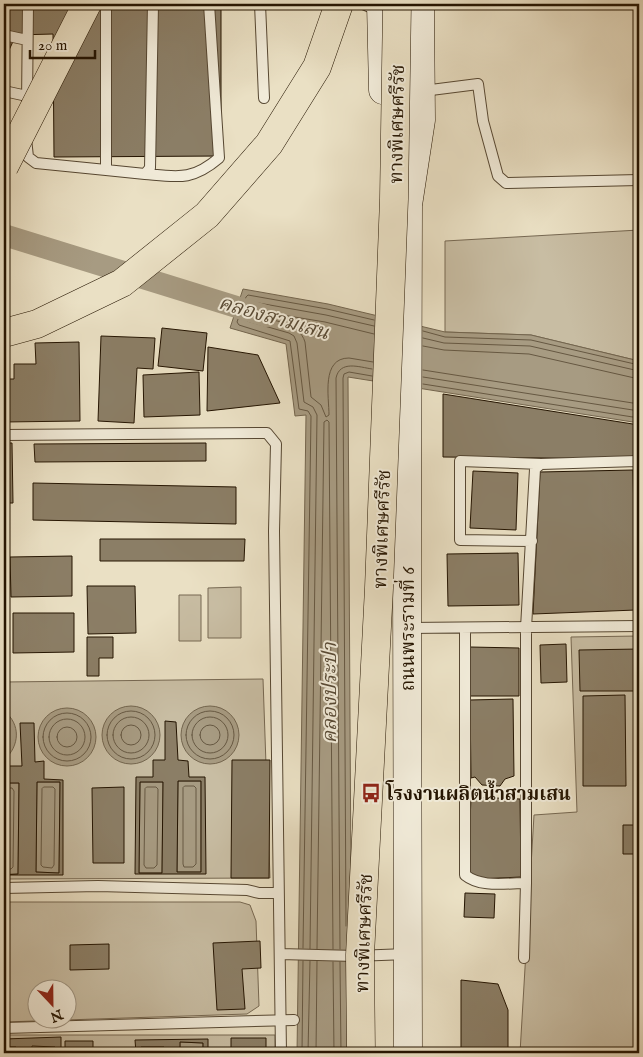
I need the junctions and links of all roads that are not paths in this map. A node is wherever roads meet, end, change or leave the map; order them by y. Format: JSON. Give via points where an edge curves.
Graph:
{"nodes":[{"id":1,"x":28,"y":4,"type":"edge"},
{"id":2,"x":87,"y":4,"type":"edge"},
{"id":3,"x":106,"y":4,"type":"edge"},
{"id":4,"x":153,"y":4,"type":"edge"},
{"id":5,"x":209,"y":4,"type":"edge"},
{"id":6,"x":260,"y":4,"type":"edge"},
{"id":7,"x":339,"y":4,"type":"edge"},
{"id":8,"x":420,"y":4,"type":"edge"},
{"id":9,"x":381,"y":6,"type":"edge"},
{"id":10,"x":4,"y":35,"type":"edge"},
{"id":11,"x":27,"y":40,"type":"junction"},
{"id":12,"x":4,"y":91,"type":"edge"},
{"id":13,"x":421,"y":92,"type":"junction"},
{"id":14,"x":27,"y":96,"type":"junction"},
{"id":15,"x":264,"y":98,"type":"dead end"},
{"id":16,"x":4,"y":152,"type":"edge"},
{"id":17,"x":16,"y":162,"type":"edge"},
{"id":18,"x":106,"y":170,"type":"junction"},
{"id":19,"x":145,"y":174,"type":"junction"},
{"id":20,"x":639,"y":180,"type":"edge"},
{"id":21,"x":408,"y":205,"type":"junction"},
{"id":22,"x":4,"y":333,"type":"edge"},
{"id":23,"x":4,"y":434,"type":"edge"},
{"id":24,"x":541,"y":464,"type":"junction"},
{"id":25,"x":639,"y":464,"type":"edge"},
{"id":26,"x":532,"y":541,"type":"junction"},
{"id":27,"x":639,"y":626,"type":"edge"},
{"id":28,"x":407,"y":628,"type":"junction"},
{"id":29,"x":464,"y":628,"type":"junction"},
{"id":30,"x":526,"y":628,"type":"junction"},
{"id":31,"x":526,"y":883,"type":"junction"},
{"id":32,"x":4,"y":888,"type":"edge"},
{"id":33,"x":278,"y":893,"type":"junction"},
{"id":34,"x":280,"y":954,"type":"junction"},
{"id":35,"x":408,"y":954,"type":"junction"},
{"id":36,"x":524,"y":958,"type":"dead end"},
{"id":37,"x":281,"y":1020,"type":"junction"},
{"id":38,"x":294,"y":1020,"type":"dead end"},
{"id":39,"x":4,"y":1028,"type":"edge"},
{"id":40,"x":281,"y":1053,"type":"edge"},
{"id":41,"x":361,"y":1053,"type":"edge"},
{"id":42,"x":408,"y":1053,"type":"edge"}],
"edges":[{"from":1,"to":11,"type":"lane"},
{"from":2,"to":17,"type":"highway","bridge":true},
{"from":3,"to":18,"type":"lane"},
{"from":4,"to":19,"type":"lane","via":[[150,168]]},
{"from":5,"to":19,"type":"lane","via":[[219,158],[205,170],[182,177]]},
{"from":6,"to":15,"type":"lane"},
{"from":7,"to":22,"type":"highway","via":[[318,67],[269,144],[207,215],[122,283],[37,324]]},
{"from":8,"to":13,"type":"main road","name":"ถนนพระรามที่ 6"},
{"from":9,"to":21,"type":"main road","name":"ถนนพระรามที่ 6","via":[[384,112],[393,159]]},
{"from":9,"to":41,"type":"highway","name":"ทางพิเศษศรีรัช","bridge":true,"via":[[394,219],[360,955]]},
{"from":10,"to":11,"type":"lane"},
{"from":11,"to":14,"type":"lane"},
{"from":12,"to":14,"type":"lane"},
{"from":13,"to":20,"type":"lane","via":[[478,84],[483,121],[498,176],[506,184]]},
{"from":13,"to":21,"type":"main road","name":"ถนนพระรามที่ 6","via":[[421,120]]},
{"from":14,"to":17,"type":"lane","via":[[26,148]]},
{"from":16,"to":17,"type":"lane"},
{"from":17,"to":18,"type":"lane"},
{"from":18,"to":19,"type":"lane"},
{"from":21,"to":28,"type":"main road","name":"ถนนพระรามที่ 6"},
{"from":23,"to":33,"type":"lane","via":[[267,433],[276,444]]},
{"from":24,"to":25,"type":"lane","via":[[637,461]]},
{"from":24,"to":26,"type":"lane","via":[[535,469]]},
{"from":24,"to":26,"type":"lane","via":[[460,461],[460,540]]},
{"from":26,"to":30,"type":"lane"},
{"from":27,"to":30,"type":"lane"},
{"from":28,"to":29,"type":"lane"},
{"from":28,"to":35,"type":"main road","name":"ถนนพระรามที่ 6"},
{"from":29,"to":30,"type":"lane"},
{"from":29,"to":31,"type":"lane","via":[[465,875],[479,883]]},
{"from":30,"to":31,"type":"lane"},
{"from":31,"to":36,"type":"lane"},
{"from":32,"to":33,"type":"lane","via":[[98,886]]},
{"from":33,"to":34,"type":"lane"},
{"from":34,"to":35,"type":"lane"},
{"from":34,"to":37,"type":"lane"},
{"from":35,"to":42,"type":"main road","name":"ถนนพระรามที่ 6"},
{"from":37,"to":38,"type":"lane"},
{"from":37,"to":39,"type":"lane"},
{"from":37,"to":40,"type":"lane"}]}
